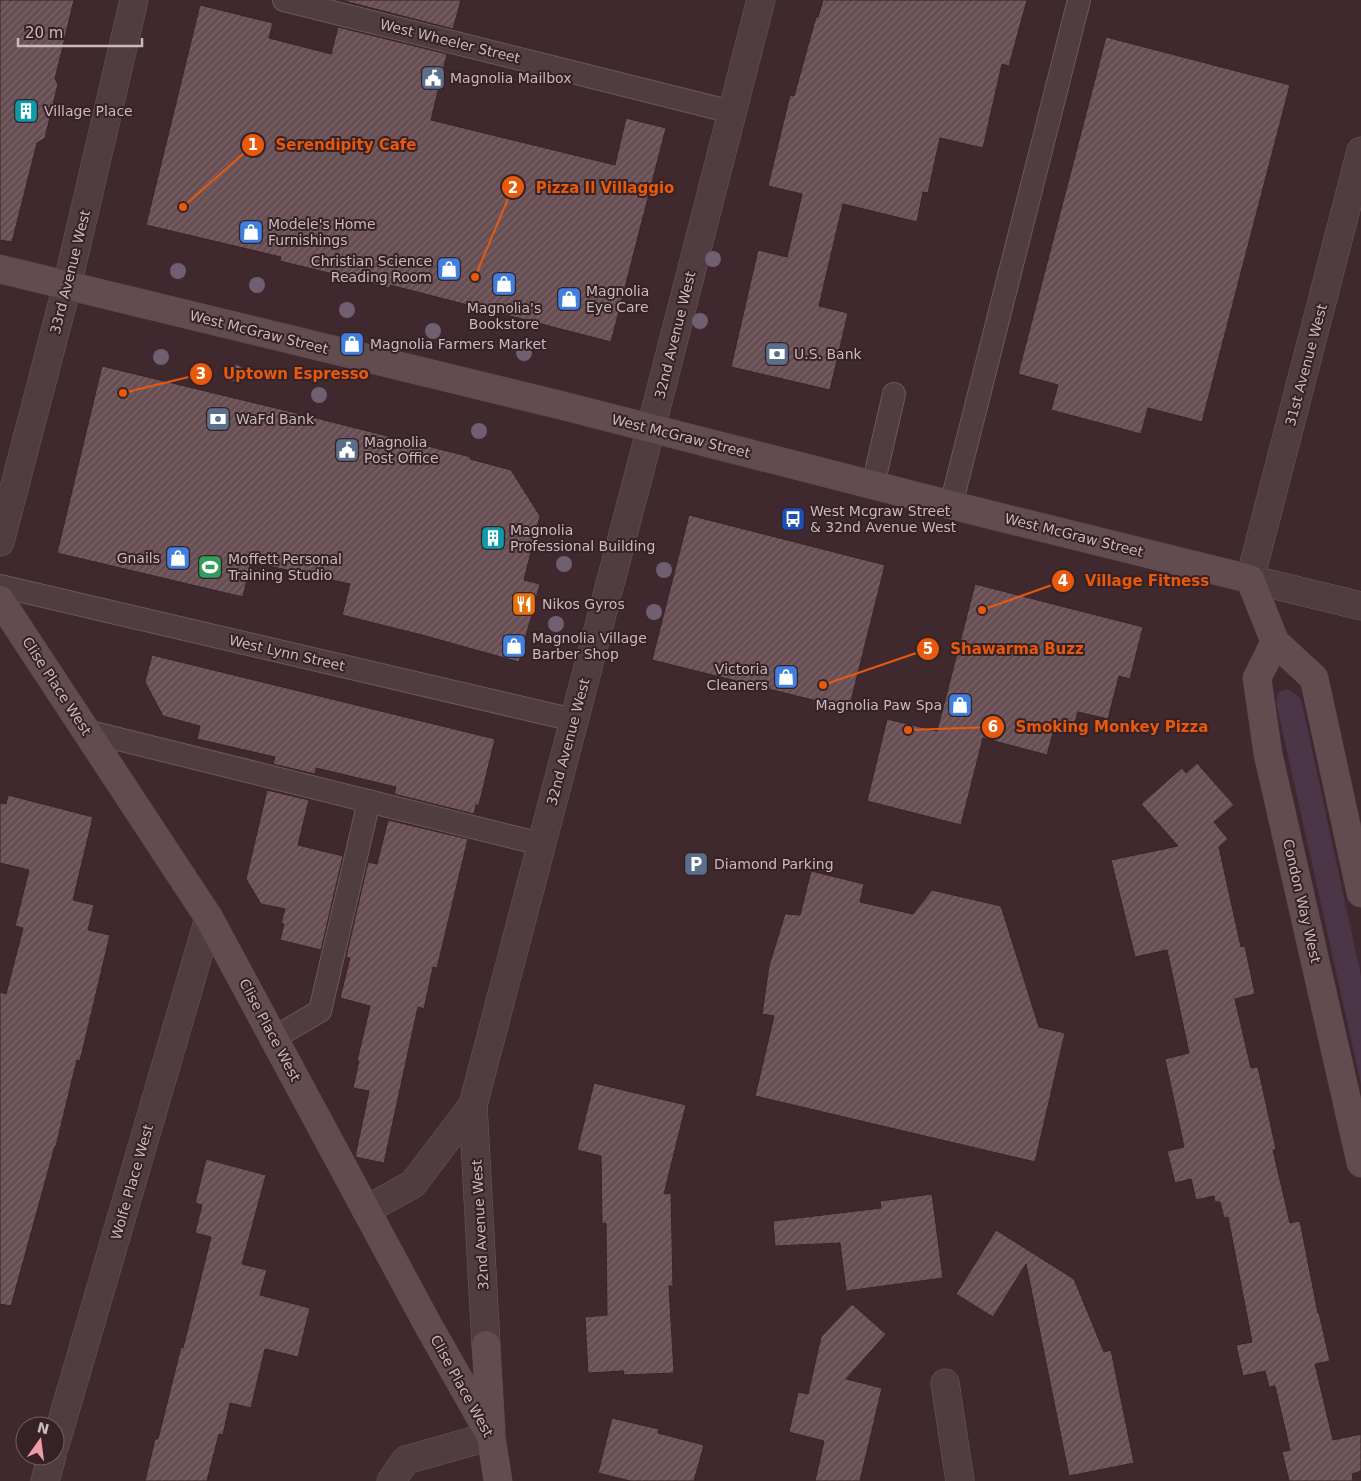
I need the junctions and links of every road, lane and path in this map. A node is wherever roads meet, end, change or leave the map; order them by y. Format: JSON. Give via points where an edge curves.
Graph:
{"nodes":[{"id":1,"x":134,"y":0,"type":"edge"},
{"id":2,"x":284,"y":0,"type":"edge"},
{"id":3,"x":761,"y":0,"type":"edge"},
{"id":4,"x":1079,"y":0,"type":"edge"},
{"id":5,"x":732,"y":112,"type":"junction"},
{"id":6,"x":1361,"y":150,"type":"edge"},
{"id":7,"x":0,"y":269,"type":"edge"},
{"id":8,"x":67,"y":286,"type":"junction"},
{"id":9,"x":894,"y":394,"type":"dead end"},
{"id":10,"x":651,"y":428,"type":"junction"},
{"id":11,"x":873,"y":485,"type":"junction"},
{"id":12,"x":951,"y":505,"type":"junction"},
{"id":13,"x":0,"y":542,"type":"edge"},
{"id":14,"x":1250,"y":579,"type":"junction"},
{"id":15,"x":0,"y":586,"type":"edge"},
{"id":16,"x":0,"y":600,"type":"edge"},
{"id":17,"x":1361,"y":606,"type":"edge"},
{"id":18,"x":1274,"y":642,"type":"junction"},
{"id":19,"x":574,"y":720,"type":"junction"},
{"id":20,"x":86,"y":732,"type":"junction"},
{"id":21,"x":369,"y":801,"type":"junction"},
{"id":22,"x":541,"y":844,"type":"junction"},
{"id":23,"x":1361,"y":893,"type":"edge"},
{"id":24,"x":210,"y":918,"type":"junction"},
{"id":25,"x":274,"y":1038,"type":"junction"},
{"id":26,"x":473,"y":1105,"type":"junction"},
{"id":27,"x":1361,"y":1163,"type":"edge"},
{"id":28,"x":366,"y":1210,"type":"junction"},
{"id":29,"x":486,"y":1345,"type":"joint"},
{"id":30,"x":945,"y":1383,"type":"dead end"},
{"id":31,"x":64,"y":1416,"type":"edge"},
{"id":32,"x":491,"y":1436,"type":"junction"},
{"id":33,"x":49,"y":1466,"type":"edge"},
{"id":34,"x":44,"y":1481,"type":"edge"},
{"id":35,"x":391,"y":1481,"type":"edge"},
{"id":36,"x":498,"y":1481,"type":"edge"},
{"id":37,"x":960,"y":1481,"type":"edge"}],
"edges":[{"from":1,"to":8,"type":"street","name":"33rd Avenue West"},
{"from":2,"to":5,"type":"lane","name":"West Wheeler Street"},
{"from":3,"to":5,"type":"street","name":"32nd Avenue West"},
{"from":4,"to":12,"type":"lane"},
{"from":5,"to":10,"type":"street","name":"32nd Avenue West"},
{"from":6,"to":14,"type":"street","name":"31st Avenue West"},
{"from":7,"to":8,"type":"main road","name":"West McGraw Street"},
{"from":8,"to":10,"type":"main road","name":"West McGraw Street"},
{"from":8,"to":13,"type":"street","name":"33rd Avenue West"},
{"from":9,"to":11,"type":"lane"},
{"from":10,"to":11,"type":"main road","name":"West McGraw Street"},
{"from":10,"to":19,"type":"street","name":"32nd Avenue West"},
{"from":11,"to":12,"type":"main road","name":"West McGraw Street"},
{"from":12,"to":14,"type":"main road","name":"West McGraw Street"},
{"from":14,"to":17,"type":"street","name":"West McGraw Street"},
{"from":14,"to":18,"type":"main road"},
{"from":15,"to":19,"type":"lane","name":"West Lynn Street"},
{"from":16,"to":20,"type":"main road","name":"Clise Place West"},
{"from":18,"to":23,"type":"main road","via":[[1314,678]]},
{"from":18,"to":27,"type":"main road","name":"Condon Way West","via":[[1257,678],[1268,754]]},
{"from":19,"to":22,"type":"street","name":"32nd Avenue West"},
{"from":20,"to":21,"type":"lane"},
{"from":20,"to":24,"type":"main road","name":"Clise Place West"},
{"from":21,"to":22,"type":"lane"},
{"from":21,"to":25,"type":"lane","via":[[320,1011]]},
{"from":22,"to":26,"type":"street","name":"32nd Avenue West"},
{"from":24,"to":25,"type":"main road","name":"Clise Place West"},
{"from":24,"to":31,"type":"street","name":"Wolfe Place West"},
{"from":25,"to":28,"type":"main road","name":"Clise Place West"},
{"from":26,"to":28,"type":"street","name":"32nd Avenue West","via":[[414,1184]]},
{"from":26,"to":29,"type":"street","name":"32nd Avenue West"},
{"from":28,"to":32,"type":"main road","name":"Clise Place West"},
{"from":29,"to":32,"type":"main road"},
{"from":30,"to":37,"type":"street"},
{"from":32,"to":35,"type":"street","via":[[406,1460]]},
{"from":32,"to":36,"type":"main road","name":"Clise Place West"},
{"from":33,"to":34,"type":"street"}]}
